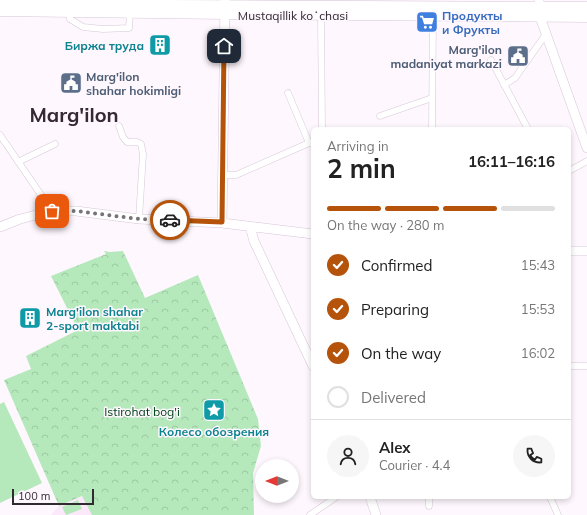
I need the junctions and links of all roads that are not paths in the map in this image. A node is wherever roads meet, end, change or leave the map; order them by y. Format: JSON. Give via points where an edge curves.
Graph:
{"nodes":[{"id":1,"x":0,"y":2,"type":"edge"},
{"id":2,"x":84,"y":2,"type":"edge"},
{"id":3,"x":170,"y":3,"type":"edge"},
{"id":4,"x":360,"y":3,"type":"edge"},
{"id":5,"x":225,"y":7,"type":"edge"},
{"id":6,"x":435,"y":7,"type":"edge"},
{"id":7,"x":540,"y":8,"type":"edge"},
{"id":8,"x":587,"y":8,"type":"edge"},
{"id":9,"x":0,"y":11,"type":"edge"},
{"id":10,"x":69,"y":12,"type":"junction"},
{"id":11,"x":130,"y":12,"type":"junction"},
{"id":12,"x":321,"y":15,"type":"junction"},
{"id":13,"x":587,"y":17,"type":"edge"},
{"id":14,"x":546,"y":34,"type":"junction"},
{"id":15,"x":491,"y":60,"type":"dead end"},
{"id":16,"x":504,"y":85,"type":"junction"},
{"id":17,"x":288,"y":93,"type":"dead end"},
{"id":18,"x":432,"y":98,"type":"junction"},
{"id":19,"x":380,"y":116,"type":"dead end"},
{"id":20,"x":119,"y":126,"type":"dead end"},
{"id":21,"x":322,"y":127,"type":"edge"},
{"id":22,"x":432,"y":127,"type":"edge"},
{"id":23,"x":527,"y":127,"type":"edge"},
{"id":24,"x":0,"y":135,"type":"edge"},
{"id":25,"x":55,"y":144,"type":"dead end"},
{"id":26,"x":311,"y":144,"type":"edge"},
{"id":27,"x":587,"y":148,"type":"edge"},
{"id":28,"x":587,"y":161,"type":"edge"},
{"id":29,"x":18,"y":162,"type":"junction"},
{"id":30,"x":571,"y":170,"type":"edge"},
{"id":31,"x":222,"y":175,"type":"junction"},
{"id":32,"x":52,"y":211,"type":"junction"},
{"id":33,"x":139,"y":219,"type":"junction"},
{"id":34,"x":222,"y":222,"type":"junction"},
{"id":35,"x":250,"y":226,"type":"junction"},
{"id":36,"x":0,"y":227,"type":"edge"},
{"id":37,"x":311,"y":234,"type":"edge"},
{"id":38,"x":571,"y":251,"type":"edge"},
{"id":39,"x":587,"y":251,"type":"edge"},
{"id":40,"x":311,"y":362,"type":"edge"},
{"id":41,"x":571,"y":366,"type":"edge"},
{"id":42,"x":587,"y":366,"type":"edge"},
{"id":43,"x":333,"y":499,"type":"edge"},
{"id":44,"x":371,"y":499,"type":"edge"},
{"id":45,"x":429,"y":499,"type":"edge"},
{"id":46,"x":551,"y":499,"type":"edge"},
{"id":47,"x":429,"y":506,"type":"dead end"},
{"id":48,"x":310,"y":515,"type":"edge"},
{"id":49,"x":376,"y":515,"type":"edge"},
{"id":50,"x":558,"y":515,"type":"edge"}],
"edges":[{"from":1,"to":2,"type":"main road","name":"Mustaqillik koʻchasi"},
{"from":2,"to":3,"type":"main road","name":"Mustaqillik koʻchasi"},
{"from":3,"to":5,"type":"main road","name":"Mustaqillik koʻchasi"},
{"from":4,"to":5,"type":"main road","name":"Mustaqillik koʻchasi"},
{"from":4,"to":6,"type":"main road","name":"Mustaqillik koʻchasi"},
{"from":5,"to":11,"type":"main road","name":"Mustaqillik koʻchasi"},
{"from":5,"to":12,"type":"main road","name":"Mustaqillik koʻchasi"},
{"from":5,"to":31,"type":"main road"},
{"from":6,"to":7,"type":"main road","name":"Mustaqillik koʻchasi"},
{"from":6,"to":12,"type":"main road","name":"Mustaqillik koʻchasi"},
{"from":6,"to":18,"type":"street"},
{"from":7,"to":8,"type":"main road","name":"Mustaqillik koʻchasi"},
{"from":7,"to":13,"type":"main road","name":"Mustaqillik koʻchasi"},
{"from":7,"to":14,"type":"main road"},
{"from":9,"to":10,"type":"main road","name":"Mustaqillik koʻchasi"},
{"from":10,"to":11,"type":"main road","name":"Mustaqillik koʻchasi"},
{"from":10,"to":11,"type":"street","via":[[70,19],[83,27],[103,29],[129,28]]},
{"from":12,"to":21,"type":"street"},
{"from":14,"to":16,"type":"street","via":[[515,78]]},
{"from":14,"to":27,"type":"main road"},
{"from":15,"to":16,"type":"street"},
{"from":16,"to":23,"type":"street"},
{"from":17,"to":26,"type":"street"},
{"from":18,"to":19,"type":"street"},
{"from":18,"to":22,"type":"street"},
{"from":20,"to":33,"type":"street","via":[[127,142],[141,144],[143,154]]},
{"from":24,"to":29,"type":"street"},
{"from":25,"to":29,"type":"street"},
{"from":26,"to":31,"type":"street","via":[[236,175]]},
{"from":28,"to":30,"type":"street"},
{"from":29,"to":32,"type":"street"},
{"from":31,"to":34,"type":"main road"},
{"from":32,"to":33,"type":"main road","via":[[76,211]]},
{"from":32,"to":36,"type":"main road"},
{"from":33,"to":34,"type":"main road"},
{"from":34,"to":35,"type":"main road"},
{"from":35,"to":37,"type":"main road"},
{"from":35,"to":40,"type":"main road","via":[[254,240]]},
{"from":38,"to":39,"type":"main road"},
{"from":41,"to":42,"type":"street"},
{"from":43,"to":48,"type":"street"},
{"from":44,"to":49,"type":"main road"},
{"from":45,"to":47,"type":"street"},
{"from":46,"to":50,"type":"street"}]}
